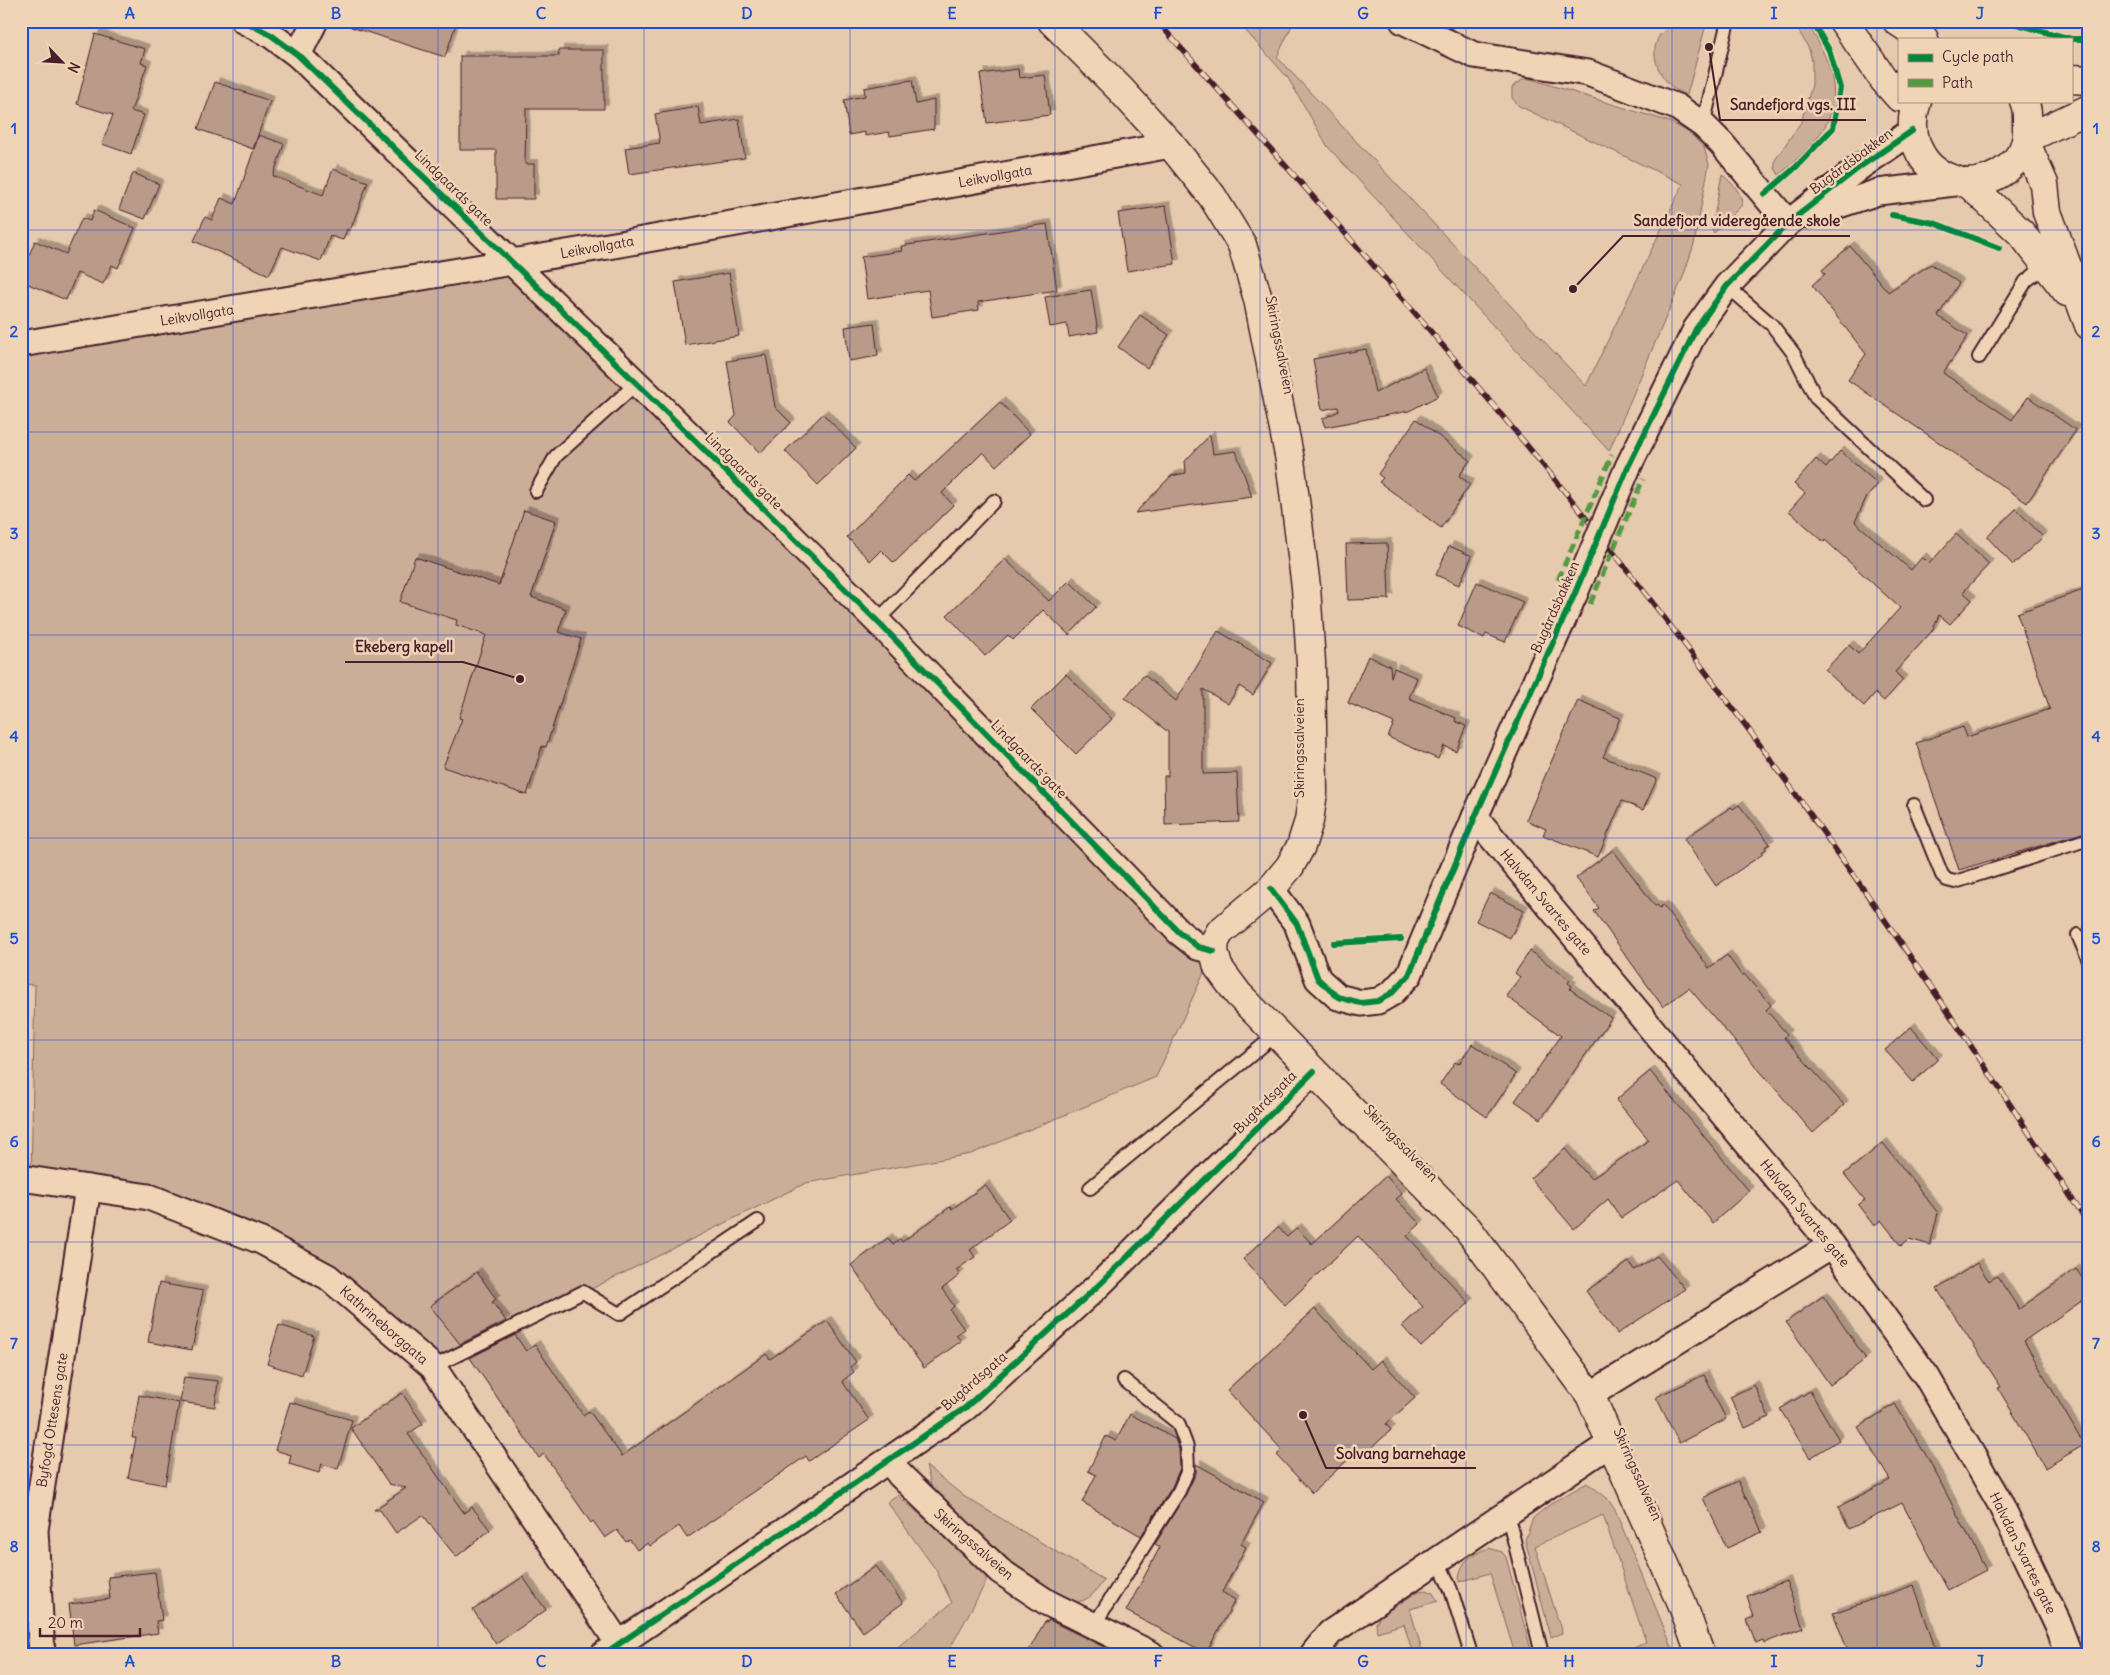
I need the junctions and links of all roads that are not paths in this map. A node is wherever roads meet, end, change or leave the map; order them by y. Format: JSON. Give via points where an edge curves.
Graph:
{"nodes":[{"id":1,"x":244,"y":21,"type":"edge"},
{"id":2,"x":315,"y":21,"type":"edge"},
{"id":3,"x":1052,"y":21,"type":"edge"},
{"id":4,"x":1403,"y":21,"type":"edge"},
{"id":5,"x":1728,"y":21,"type":"edge"},
{"id":6,"x":1843,"y":21,"type":"edge"},
{"id":7,"x":1897,"y":21,"type":"edge"},
{"id":8,"x":1922,"y":38,"type":"edge"},
{"id":9,"x":298,"y":55,"type":"junction"},
{"id":10,"x":2072,"y":78,"type":"edge"},
{"id":11,"x":2089,"y":80,"type":"edge"},
{"id":12,"x":1898,"y":96,"type":"edge"},
{"id":13,"x":2024,"y":102,"type":"edge"},
{"id":14,"x":1909,"y":109,"type":"edge"},
{"id":15,"x":2089,"y":109,"type":"edge"},
{"id":16,"x":1703,"y":124,"type":"junction"},
{"id":17,"x":2027,"y":141,"type":"junction"},
{"id":18,"x":1171,"y":145,"type":"junction"},
{"id":19,"x":1965,"y":183,"type":"junction"},
{"id":20,"x":1791,"y":221,"type":"junction"},
{"id":21,"x":2054,"y":259,"type":"junction"},
{"id":22,"x":513,"y":262,"type":"junction"},
{"id":23,"x":1727,"y":286,"type":"junction"},
{"id":24,"x":2085,"y":318,"type":"edge"},
{"id":25,"x":21,"y":344,"type":"edge"},
{"id":26,"x":1979,"y":357,"type":"dead end"},
{"id":27,"x":637,"y":383,"type":"junction"},
{"id":28,"x":536,"y":491,"type":"dead end"},
{"id":29,"x":1924,"y":500,"type":"dead end"},
{"id":30,"x":994,"y":502,"type":"dead end"},
{"id":31,"x":877,"y":621,"type":"junction"},
{"id":32,"x":1914,"y":805,"type":"dead end"},
{"id":33,"x":1475,"y":817,"type":"junction"},
{"id":34,"x":2089,"y":839,"type":"edge"},
{"id":35,"x":1271,"y":888,"type":"junction"},
{"id":36,"x":2078,"y":935,"type":"dead end"},
{"id":37,"x":1214,"y":951,"type":"junction"},
{"id":38,"x":2089,"y":961,"type":"edge"},
{"id":39,"x":1278,"y":1033,"type":"junction"},
{"id":40,"x":1314,"y":1071,"type":"junction"},
{"id":41,"x":21,"y":1178,"type":"edge"},
{"id":42,"x":88,"y":1188,"type":"junction"},
{"id":43,"x":1090,"y":1188,"type":"dead end"},
{"id":44,"x":758,"y":1221,"type":"dead end"},
{"id":45,"x":1832,"y":1244,"type":"junction"},
{"id":46,"x":433,"y":1367,"type":"junction"},
{"id":47,"x":1124,"y":1380,"type":"dead end"},
{"id":48,"x":1590,"y":1395,"type":"junction"},
{"id":49,"x":1611,"y":1443,"type":"junction"},
{"id":50,"x":889,"y":1460,"type":"junction"},
{"id":51,"x":1507,"y":1512,"type":"junction"},
{"id":52,"x":28,"y":1531,"type":"edge"},
{"id":53,"x":1438,"y":1560,"type":"junction"},
{"id":54,"x":1094,"y":1625,"type":"junction"},
{"id":55,"x":612,"y":1649,"type":"edge"},
{"id":56,"x":42,"y":1654,"type":"edge"},
{"id":57,"x":1151,"y":1654,"type":"edge"},
{"id":58,"x":1314,"y":1654,"type":"edge"},
{"id":59,"x":1470,"y":1654,"type":"edge"},
{"id":60,"x":1542,"y":1654,"type":"edge"},
{"id":61,"x":1700,"y":1654,"type":"edge"},
{"id":62,"x":2069,"y":1654,"type":"edge"}],
"edges":[{"from":1,"to":9,"type":"street","name":"Lindgaards gate","via":[[271,35]]},
{"from":2,"to":9,"type":"street"},
{"from":3,"to":18,"type":"main road","name":"Skiringssalveien"},
{"from":4,"to":16,"type":"street","via":[[1474,55],[1588,73],[1678,107]]},
{"from":5,"to":16,"type":"lane"},
{"from":6,"to":12,"type":"main road"},
{"from":7,"to":8,"type":"main road"},
{"from":9,"to":22,"type":"street","name":"Lindgaards gate"},
{"from":10,"to":11,"type":"main road"},
{"from":13,"to":17,"type":"main road"},
{"from":14,"to":19,"type":"main road","via":[[1920,154],[1944,176]]},
{"from":14,"to":20,"type":"street","name":"Bugårdsbakken","via":[[1861,166]]},
{"from":15,"to":17,"type":"main road"},
{"from":16,"to":20,"type":"street"},
{"from":17,"to":19,"type":"main road","via":[[2017,161],[2002,174]]},
{"from":17,"to":21,"type":"main road","via":[[2044,184]]},
{"from":18,"to":22,"type":"street","name":"Leikvollgata"},
{"from":18,"to":35,"type":"main road","name":"Skiringssalveien","via":[[1231,224],[1249,263],[1288,450],[1298,521],[1311,663],[1313,792],[1301,846],[1290,866]]},
{"from":19,"to":20,"type":"street","name":"Bugårdsbakken","via":[[1878,192]]},
{"from":19,"to":21,"type":"main road"},
{"from":20,"to":23,"type":"street","name":"Bugårdsbakken"},
{"from":21,"to":24,"type":"main road"},
{"from":21,"to":26,"type":"lane","via":[[2026,281]]},
{"from":22,"to":25,"type":"street","name":"Leikvollgata"},
{"from":22,"to":27,"type":"street","name":"Lindgaards gate"},
{"from":23,"to":29,"type":"lane","via":[[1772,325],[1794,354],[1816,398]]},
{"from":23,"to":33,"type":"street","name":"Bugårdsbakken","bridge":true,"via":[[1696,329],[1628,467],[1576,593]]},
{"from":27,"to":28,"type":"lane","via":[[556,456]]},
{"from":27,"to":31,"type":"street","name":"Lindgaards gate"},
{"from":30,"to":31,"type":"lane"},
{"from":31,"to":37,"type":"street","name":"Lindgaards gate","via":[[1179,932],[1198,947]]},
{"from":32,"to":34,"type":"lane","via":[[1942,875],[1955,882]]},
{"from":33,"to":35,"type":"street","name":"Bugårdsbakken","via":[[1409,975],[1392,993],[1378,1001],[1361,1003],[1338,997],[1318,979],[1297,924]]},
{"from":33,"to":45,"type":"street","name":"Halvdan Svartes gate"},
{"from":35,"to":37,"type":"main road","name":"Skiringssalveien","via":[[1220,932]]},
{"from":36,"to":38,"type":"lane"},
{"from":37,"to":39,"type":"main road","name":"Skiringssalveien","via":[[1218,967],[1238,994]]},
{"from":39,"to":40,"type":"main road","name":"Skiringssalveien"},
{"from":39,"to":43,"type":"lane"},
{"from":40,"to":48,"type":"main road","name":"Skiringssalveien","via":[[1468,1229]]},
{"from":40,"to":50,"type":"street","name":"Bugårdsgata","via":[[1101,1283],[965,1408]]},
{"from":41,"to":42,"type":"street","name":"Kathrineborggata"},
{"from":42,"to":46,"type":"street","name":"Kathrineborggata","via":[[149,1197],[261,1240],[328,1277]]},
{"from":42,"to":52,"type":"street","name":"Byfogd Ottesens gate"},
{"from":44,"to":46,"type":"lane","via":[[619,1314],[583,1292]]},
{"from":45,"to":48,"type":"street"},
{"from":45,"to":62,"type":"street","name":"Halvdan Svartes gate","via":[[1927,1377],[1998,1501]]},
{"from":46,"to":55,"type":"street","name":"Kathrineborggata"},
{"from":47,"to":54,"type":"lane","via":[[1178,1423],[1187,1447],[1188,1470],[1179,1491]]},
{"from":48,"to":49,"type":"main road","name":"Skiringssalveien"},
{"from":49,"to":51,"type":"street","name":"Skiringssalveien"},
{"from":49,"to":61,"type":"main road","name":"Skiringssalveien","via":[[1682,1603]]},
{"from":50,"to":54,"type":"street","name":"Skiringssalveien","via":[[900,1475],[1000,1571],[1048,1603]]},
{"from":50,"to":55,"type":"street","name":"Bugårdsgata"},
{"from":51,"to":53,"type":"street","name":"Skiringssalveien"},
{"from":51,"to":60,"type":"lane"},
{"from":52,"to":56,"type":"street","name":"Byfogd Ottesens gate"},
{"from":53,"to":58,"type":"street","name":"Skiringssalveien","via":[[1330,1633]]},
{"from":53,"to":59,"type":"lane","via":[[1451,1590]]},
{"from":54,"to":57,"type":"street","name":"Skiringssalveien"}]}
